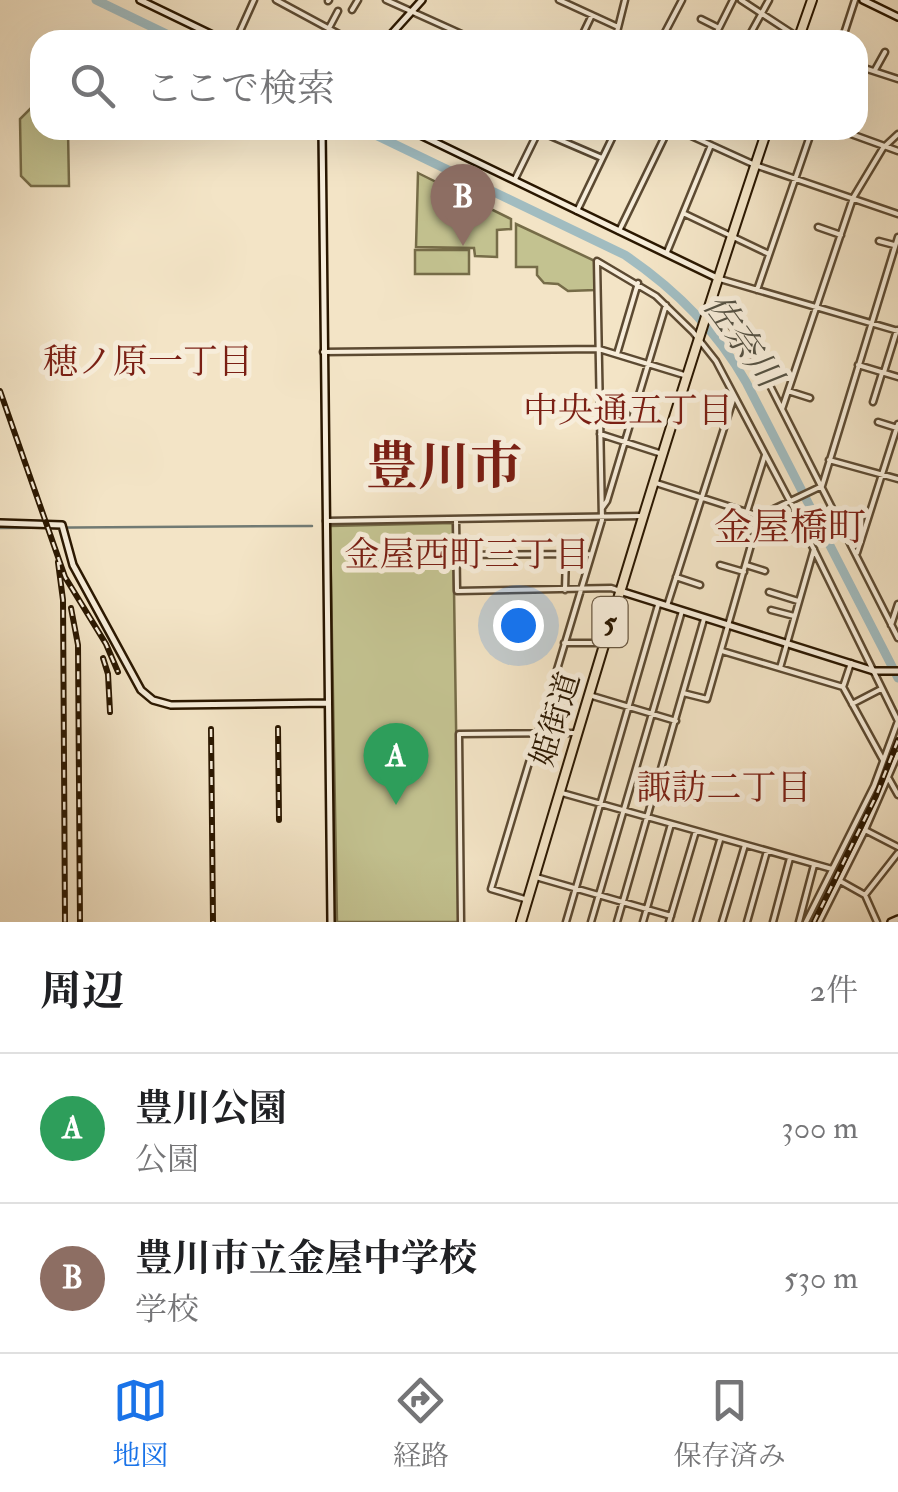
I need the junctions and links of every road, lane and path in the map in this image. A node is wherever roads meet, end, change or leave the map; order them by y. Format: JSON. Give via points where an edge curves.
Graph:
{"nodes":[{"id":1,"x":140,"y":0,"type":"edge"},
{"id":2,"x":254,"y":0,"type":"edge"},
{"id":3,"x":276,"y":0,"type":"edge"},
{"id":4,"x":300,"y":0,"type":"edge"},
{"id":5,"x":358,"y":0,"type":"edge"},
{"id":6,"x":386,"y":0,"type":"edge"},
{"id":7,"x":422,"y":0,"type":"edge"},
{"id":8,"x":559,"y":0,"type":"edge"},
{"id":9,"x":625,"y":0,"type":"edge"},
{"id":10,"x":681,"y":0,"type":"edge"},
{"id":11,"x":737,"y":0,"type":"edge"},
{"id":12,"x":769,"y":0,"type":"edge"},
{"id":13,"x":812,"y":0,"type":"edge"},
{"id":14,"x":855,"y":0,"type":"edge"},
{"id":15,"x":863,"y":0,"type":"edge"},
{"id":16,"x":295,"y":10,"type":"junction"},
{"id":17,"x":352,"y":10,"type":"dead end"},
{"id":18,"x":338,"y":11,"type":"dead end"},
{"id":19,"x":412,"y":12,"type":"junction"},
{"id":20,"x":762,"y":14,"type":"junction"},
{"id":21,"x":592,"y":15,"type":"junction"},
{"id":22,"x":898,"y":17,"type":"edge"},
{"id":23,"x":701,"y":19,"type":"dead end"},
{"id":24,"x":618,"y":27,"type":"junction"},
{"id":25,"x":329,"y":28,"type":"junction"},
{"id":26,"x":719,"y":28,"type":"joint"},
{"id":27,"x":202,"y":30,"type":"edge"},
{"id":28,"x":240,"y":30,"type":"edge"},
{"id":29,"x":332,"y":30,"type":"edge"},
{"id":30,"x":395,"y":30,"type":"edge"},
{"id":31,"x":452,"y":30,"type":"edge"},
{"id":32,"x":585,"y":30,"type":"edge"},
{"id":33,"x":617,"y":30,"type":"edge"},
{"id":34,"x":666,"y":30,"type":"edge"},
{"id":35,"x":753,"y":30,"type":"edge"},
{"id":36,"x":785,"y":30,"type":"edge"},
{"id":37,"x":801,"y":30,"type":"edge"},
{"id":38,"x":845,"y":30,"type":"edge"},
{"id":39,"x":885,"y":52,"type":"dead end"},
{"id":40,"x":868,"y":68,"type":"edge"},
{"id":41,"x":875,"y":70,"type":"junction"},
{"id":42,"x":897,"y":77,"type":"edge"},
{"id":43,"x":898,"y":134,"type":"edge"},
{"id":44,"x":868,"y":137,"type":"edge"},
{"id":45,"x":322,"y":140,"type":"edge"},
{"id":46,"x":430,"y":140,"type":"edge"},
{"id":47,"x":534,"y":140,"type":"edge"},
{"id":48,"x":562,"y":140,"type":"edge"},
{"id":49,"x":611,"y":140,"type":"edge"},
{"id":50,"x":663,"y":140,"type":"edge"},
{"id":51,"x":701,"y":140,"type":"edge"},
{"id":52,"x":764,"y":140,"type":"edge"},
{"id":53,"x":808,"y":140,"type":"edge"},
{"id":54,"x":711,"y":145,"type":"junction"},
{"id":55,"x":885,"y":146,"type":"junction"},
{"id":56,"x":898,"y":151,"type":"edge"},
{"id":57,"x":602,"y":158,"type":"junction"},
{"id":58,"x":755,"y":164,"type":"junction"},
{"id":59,"x":795,"y":178,"type":"junction"},
{"id":60,"x":514,"y":181,"type":"junction"},
{"id":61,"x":853,"y":198,"type":"junction"},
{"id":62,"x":577,"y":211,"type":"junction"},
{"id":63,"x":683,"y":213,"type":"junction"},
{"id":64,"x":898,"y":214,"type":"edge"},
{"id":65,"x":818,"y":227,"type":"dead end"},
{"id":66,"x":619,"y":231,"type":"junction"},
{"id":67,"x":840,"y":235,"type":"junction"},
{"id":68,"x":732,"y":236,"type":"junction"},
{"id":69,"x":898,"y":237,"type":"edge"},
{"id":70,"x":880,"y":240,"type":"dead end"},
{"id":71,"x":896,"y":245,"type":"junction"},
{"id":72,"x":667,"y":253,"type":"junction"},
{"id":73,"x":769,"y":254,"type":"junction"},
{"id":74,"x":717,"y":278,"type":"junction"},
{"id":75,"x":638,"y":284,"type":"junction"},
{"id":76,"x":757,"y":290,"type":"junction"},
{"id":77,"x":709,"y":300,"type":"junction"},
{"id":78,"x":666,"y":305,"type":"junction"},
{"id":79,"x":816,"y":307,"type":"junction"},
{"id":80,"x":872,"y":323,"type":"junction"},
{"id":81,"x":898,"y":330,"type":"edge"},
{"id":82,"x":700,"y":335,"type":"junction"},
{"id":83,"x":598,"y":350,"type":"junction"},
{"id":84,"x":323,"y":352,"type":"junction"},
{"id":85,"x":617,"y":354,"type":"junction"},
{"id":86,"x":648,"y":364,"type":"junction"},
{"id":87,"x":858,"y":365,"type":"junction"},
{"id":88,"x":883,"y":372,"type":"junction"},
{"id":89,"x":686,"y":375,"type":"junction"},
{"id":90,"x":898,"y":376,"type":"edge"},
{"id":91,"x":788,"y":391,"type":"junction"},
{"id":92,"x":734,"y":394,"type":"junction"},
{"id":93,"x":810,"y":398,"type":"dead end"},
{"id":94,"x":873,"y":402,"type":"dead end"},
{"id":95,"x":782,"y":408,"type":"junction"},
{"id":96,"x":878,"y":422,"type":"dead end"},
{"id":97,"x":897,"y":426,"type":"edge"},
{"id":98,"x":600,"y":434,"type":"junction"},
{"id":99,"x":624,"y":442,"type":"junction"},
{"id":100,"x":662,"y":454,"type":"junction"},
{"id":101,"x":766,"y":456,"type":"junction"},
{"id":102,"x":830,"y":460,"type":"junction"},
{"id":103,"x":882,"y":474,"type":"junction"},
{"id":104,"x":898,"y":479,"type":"edge"},
{"id":105,"x":653,"y":482,"type":"junction"},
{"id":106,"x":822,"y":486,"type":"junction"},
{"id":107,"x":700,"y":497,"type":"junction"},
{"id":108,"x":792,"y":500,"type":"junction"},
{"id":109,"x":602,"y":508,"type":"junction"},
{"id":110,"x":746,"y":512,"type":"junction"},
{"id":111,"x":602,"y":516,"type":"junction"},
{"id":112,"x":641,"y":516,"type":"junction"},
{"id":113,"x":760,"y":516,"type":"junction"},
{"id":114,"x":456,"y":519,"type":"junction"},
{"id":115,"x":326,"y":521,"type":"junction"},
{"id":116,"x":0,"y":524,"type":"edge"},
{"id":117,"x":814,"y":549,"type":"junction"},
{"id":118,"x":566,"y":554,"type":"junction"},
{"id":119,"x":591,"y":554,"type":"junction"},
{"id":120,"x":456,"y":555,"type":"junction"},
{"id":121,"x":857,"y":555,"type":"junction"},
{"id":122,"x":720,"y":565,"type":"dead end"},
{"id":123,"x":746,"y":565,"type":"junction"},
{"id":124,"x":765,"y":571,"type":"dead end"},
{"id":125,"x":744,"y":572,"type":"junction"},
{"id":126,"x":676,"y":577,"type":"junction"},
{"id":127,"x":700,"y":584,"type":"dead end"},
{"id":128,"x":581,"y":589,"type":"junction"},
{"id":129,"x":565,"y":590,"type":"junction"},
{"id":130,"x":620,"y":592,"type":"junction"},
{"id":131,"x":769,"y":592,"type":"dead end"},
{"id":132,"x":799,"y":601,"type":"junction"},
{"id":133,"x":659,"y":604,"type":"junction"},
{"id":134,"x":898,"y":604,"type":"edge"},
{"id":135,"x":667,"y":606,"type":"junction"},
{"id":136,"x":770,"y":610,"type":"dead end"},
{"id":137,"x":682,"y":611,"type":"junction"},
{"id":138,"x":794,"y":616,"type":"junction"},
{"id":139,"x":704,"y":618,"type":"junction"},
{"id":140,"x":891,"y":625,"type":"junction"},
{"id":141,"x":728,"y":626,"type":"junction"},
{"id":142,"x":898,"y":638,"type":"edge"},
{"id":143,"x":564,"y":642,"type":"junction"},
{"id":144,"x":605,"y":643,"type":"junction"},
{"id":145,"x":787,"y":644,"type":"junction"},
{"id":146,"x":722,"y":651,"type":"junction"},
{"id":147,"x":851,"y":663,"type":"junction"},
{"id":148,"x":780,"y":668,"type":"junction"},
{"id":149,"x":874,"y":671,"type":"junction"},
{"id":150,"x":889,"y":671,"type":"junction"},
{"id":151,"x":898,"y":671,"type":"edge"},
{"id":152,"x":878,"y":681,"type":"junction"},
{"id":153,"x":843,"y":687,"type":"junction"},
{"id":154,"x":882,"y":689,"type":"junction"},
{"id":155,"x":683,"y":693,"type":"junction"},
{"id":156,"x":589,"y":695,"type":"junction"},
{"id":157,"x":328,"y":703,"type":"junction"},
{"id":158,"x":852,"y":704,"type":"junction"},
{"id":159,"x":628,"y":707,"type":"junction"},
{"id":160,"x":652,"y":714,"type":"junction"},
{"id":161,"x":676,"y":721,"type":"junction"},
{"id":162,"x":898,"y":721,"type":"edge"},
{"id":163,"x":577,"y":733,"type":"junction"},
{"id":164,"x":537,"y":734,"type":"junction"},
{"id":165,"x":898,"y":754,"type":"edge"},
{"id":166,"x":884,"y":761,"type":"junction"},
{"id":167,"x":889,"y":779,"type":"junction"},
{"id":168,"x":560,"y":792,"type":"junction"},
{"id":169,"x":898,"y":795,"type":"edge"},
{"id":170,"x":600,"y":804,"type":"junction"},
{"id":171,"x":625,"y":812,"type":"junction"},
{"id":172,"x":647,"y":817,"type":"junction"},
{"id":173,"x":671,"y":824,"type":"junction"},
{"id":174,"x":865,"y":830,"type":"junction"},
{"id":175,"x":696,"y":832,"type":"junction"},
{"id":176,"x":721,"y":838,"type":"junction"},
{"id":177,"x":745,"y":845,"type":"junction"},
{"id":178,"x":898,"y":850,"type":"edge"},
{"id":179,"x":767,"y":851,"type":"junction"},
{"id":180,"x":790,"y":858,"type":"junction"},
{"id":181,"x":814,"y":864,"type":"junction"},
{"id":182,"x":832,"y":870,"type":"junction"},
{"id":183,"x":535,"y":877,"type":"junction"},
{"id":184,"x":840,"y":881,"type":"junction"},
{"id":185,"x":576,"y":889,"type":"junction"},
{"id":186,"x":865,"y":894,"type":"junction"},
{"id":187,"x":598,"y":896,"type":"junction"},
{"id":188,"x":528,"y":900,"type":"junction"},
{"id":189,"x":622,"y":902,"type":"junction"},
{"id":190,"x":646,"y":910,"type":"junction"},
{"id":191,"x":670,"y":919,"type":"edge"},
{"id":192,"x":331,"y":922,"type":"edge"},
{"id":193,"x":461,"y":922,"type":"edge"},
{"id":194,"x":522,"y":922,"type":"edge"},
{"id":195,"x":566,"y":922,"type":"edge"},
{"id":196,"x":591,"y":922,"type":"edge"},
{"id":197,"x":617,"y":922,"type":"edge"},
{"id":198,"x":643,"y":922,"type":"edge"},
{"id":199,"x":696,"y":922,"type":"edge"},
{"id":200,"x":722,"y":922,"type":"edge"},
{"id":201,"x":748,"y":922,"type":"edge"},
{"id":202,"x":773,"y":922,"type":"edge"},
{"id":203,"x":798,"y":922,"type":"edge"},
{"id":204,"x":806,"y":922,"type":"edge"},
{"id":205,"x":819,"y":922,"type":"edge"},
{"id":206,"x":877,"y":922,"type":"edge"}],
"edges":[{"from":1,"to":27,"type":"street"},
{"from":2,"to":28,"type":"street"},
{"from":3,"to":16,"type":"street"},
{"from":4,"to":16,"type":"street"},
{"from":5,"to":17,"type":"street"},
{"from":6,"to":19,"type":"street"},
{"from":7,"to":19,"type":"street"},
{"from":8,"to":21,"type":"street"},
{"from":9,"to":24,"type":"street"},
{"from":10,"to":34,"type":"street"},
{"from":11,"to":20,"type":"street"},
{"from":11,"to":26,"type":"street"},
{"from":12,"to":20,"type":"street"},
{"from":13,"to":37,"type":"main road"},
{"from":14,"to":38,"type":"street"},
{"from":15,"to":22,"type":"street"},
{"from":16,"to":25,"type":"street"},
{"from":18,"to":25,"type":"street"},
{"from":19,"to":30,"type":"street"},
{"from":19,"to":31,"type":"street"},
{"from":20,"to":35,"type":"street"},
{"from":20,"to":36,"type":"street"},
{"from":21,"to":24,"type":"street"},
{"from":21,"to":32,"type":"street"},
{"from":23,"to":26,"type":"street"},
{"from":24,"to":33,"type":"street"},
{"from":25,"to":29,"type":"street"},
{"from":39,"to":41,"type":"street"},
{"from":40,"to":41,"type":"street"},
{"from":41,"to":42,"type":"street"},
{"from":43,"to":55,"type":"street"},
{"from":44,"to":55,"type":"street"},
{"from":45,"to":84,"type":"street"},
{"from":46,"to":60,"type":"street"},
{"from":47,"to":60,"type":"street"},
{"from":48,"to":57,"type":"street"},
{"from":49,"to":57,"type":"street"},
{"from":50,"to":66,"type":"street"},
{"from":51,"to":54,"type":"street"},
{"from":52,"to":58,"type":"main road","name":"姫街道","number":"5"},
{"from":53,"to":59,"type":"street"},
{"from":54,"to":58,"type":"street"},
{"from":54,"to":63,"type":"street"},
{"from":55,"to":56,"type":"street"},
{"from":55,"to":61,"type":"street"},
{"from":57,"to":62,"type":"street"},
{"from":58,"to":59,"type":"street"},
{"from":58,"to":68,"type":"main road","name":"姫街道","number":"5"},
{"from":59,"to":61,"type":"street"},
{"from":59,"to":73,"type":"street"},
{"from":60,"to":62,"type":"street"},
{"from":61,"to":64,"type":"street"},
{"from":61,"to":67,"type":"street"},
{"from":62,"to":66,"type":"street"},
{"from":63,"to":68,"type":"street"},
{"from":63,"to":72,"type":"street"},
{"from":65,"to":67,"type":"street"},
{"from":66,"to":72,"type":"street"},
{"from":67,"to":79,"type":"street"},
{"from":68,"to":73,"type":"street"},
{"from":68,"to":74,"type":"main road","name":"姫街道","number":"5"},
{"from":69,"to":71,"type":"street"},
{"from":70,"to":71,"type":"street"},
{"from":71,"to":80,"type":"street"},
{"from":72,"to":74,"type":"street"},
{"from":73,"to":76,"type":"street"},
{"from":74,"to":76,"type":"street"},
{"from":74,"to":77,"type":"main road","name":"姫街道","number":"5"},
{"from":75,"to":78,"type":"street"},
{"from":75,"to":83,"type":"street","via":[[597,260]]},
{"from":75,"to":85,"type":"street"},
{"from":76,"to":79,"type":"street"},
{"from":77,"to":82,"type":"main road","name":"姫街道","number":"5"},
{"from":77,"to":95,"type":"street","via":[[753,354]]},
{"from":78,"to":82,"type":"street"},
{"from":78,"to":86,"type":"street"},
{"from":79,"to":80,"type":"street"},
{"from":79,"to":91,"type":"street"},
{"from":80,"to":81,"type":"street"},
{"from":80,"to":87,"type":"street"},
{"from":81,"to":88,"type":"street"},
{"from":82,"to":89,"type":"main road","name":"姫街道","number":"5"},
{"from":82,"to":92,"type":"street"},
{"from":83,"to":84,"type":"street"},
{"from":83,"to":85,"type":"street"},
{"from":83,"to":98,"type":"street"},
{"from":84,"to":115,"type":"street"},
{"from":85,"to":86,"type":"street"},
{"from":86,"to":89,"type":"street"},
{"from":86,"to":99,"type":"street"},
{"from":87,"to":88,"type":"street"},
{"from":87,"to":102,"type":"street"},
{"from":88,"to":90,"type":"street"},
{"from":88,"to":94,"type":"street"},
{"from":89,"to":100,"type":"main road","name":"姫街道","number":"5"},
{"from":91,"to":93,"type":"street"},
{"from":91,"to":95,"type":"street"},
{"from":92,"to":101,"type":"street"},
{"from":92,"to":107,"type":"street"},
{"from":95,"to":106,"type":"street"},
{"from":96,"to":97,"type":"street"},
{"from":97,"to":103,"type":"street"},
{"from":98,"to":99,"type":"street"},
{"from":98,"to":109,"type":"street"},
{"from":99,"to":100,"type":"street"},
{"from":99,"to":109,"type":"street"},
{"from":100,"to":105,"type":"main road","name":"姫街道","number":"5"},
{"from":101,"to":108,"type":"street"},
{"from":101,"to":110,"type":"street"},
{"from":102,"to":103,"type":"street"},
{"from":102,"to":106,"type":"street"},
{"from":103,"to":104,"type":"street"},
{"from":103,"to":121,"type":"street"},
{"from":105,"to":107,"type":"street"},
{"from":105,"to":112,"type":"main road","name":"姫街道","number":"5"},
{"from":106,"to":108,"type":"street"},
{"from":106,"to":121,"type":"street"},
{"from":107,"to":110,"type":"street"},
{"from":107,"to":126,"type":"street"},
{"from":108,"to":113,"type":"street"},
{"from":108,"to":117,"type":"street"},
{"from":109,"to":111,"type":"street"},
{"from":110,"to":113,"type":"street"},
{"from":111,"to":112,"type":"street"},
{"from":111,"to":114,"type":"street"},
{"from":111,"to":119,"type":"street"},
{"from":112,"to":130,"type":"main road","name":"姫街道","number":"5"},
{"from":113,"to":123,"type":"street"},
{"from":114,"to":115,"type":"street"},
{"from":114,"to":120,"type":"street"},
{"from":115,"to":157,"type":"street"},
{"from":116,"to":157,"type":"street","via":[[62,525],[74,565],[153,700]]},
{"from":117,"to":132,"type":"street"},
{"from":117,"to":149,"type":"street"},
{"from":118,"to":119,"type":"street"},
{"from":118,"to":120,"type":"street"},
{"from":118,"to":129,"type":"street"},
{"from":119,"to":128,"type":"street"},
{"from":120,"to":129,"type":"street","via":[[457,591]]},
{"from":121,"to":140,"type":"street"},
{"from":122,"to":125,"type":"street"},
{"from":123,"to":124,"type":"street"},
{"from":123,"to":125,"type":"street"},
{"from":125,"to":141,"type":"street"},
{"from":126,"to":127,"type":"street"},
{"from":126,"to":135,"type":"street"},
{"from":128,"to":129,"type":"street"},
{"from":128,"to":130,"type":"street"},
{"from":128,"to":143,"type":"street"},
{"from":130,"to":133,"type":"street"},
{"from":130,"to":144,"type":"main road","name":"姫街道","number":"5"},
{"from":131,"to":132,"type":"street"},
{"from":132,"to":138,"type":"street"},
{"from":133,"to":135,"type":"street"},
{"from":133,"to":159,"type":"street"},
{"from":134,"to":140,"type":"street"},
{"from":135,"to":137,"type":"street"},
{"from":136,"to":138,"type":"street"},
{"from":137,"to":139,"type":"street"},
{"from":137,"to":160,"type":"street"},
{"from":138,"to":145,"type":"street"},
{"from":139,"to":141,"type":"street"},
{"from":139,"to":155,"type":"street"},
{"from":140,"to":142,"type":"street"},
{"from":141,"to":145,"type":"street"},
{"from":141,"to":146,"type":"street"},
{"from":143,"to":144,"type":"street"},
{"from":143,"to":164,"type":"street"},
{"from":144,"to":156,"type":"main road","name":"姫街道","number":"5"},
{"from":145,"to":147,"type":"street"},
{"from":145,"to":148,"type":"street"},
{"from":146,"to":148,"type":"street"},
{"from":146,"to":155,"type":"street","via":[[707,699]]},
{"from":147,"to":149,"type":"street"},
{"from":147,"to":153,"type":"street"},
{"from":148,"to":153,"type":"street"},
{"from":149,"to":150,"type":"street"},
{"from":149,"to":152,"type":"street"},
{"from":150,"to":151,"type":"street"},
{"from":150,"to":152,"type":"street"},
{"from":152,"to":154,"type":"street"},
{"from":153,"to":158,"type":"street"},
{"from":154,"to":158,"type":"street"},
{"from":154,"to":162,"type":"street"},
{"from":155,"to":161,"type":"street"},
{"from":156,"to":159,"type":"street"},
{"from":156,"to":163,"type":"main road","name":"姫街道","number":"5"},
{"from":157,"to":192,"type":"street"},
{"from":158,"to":166,"type":"street"},
{"from":159,"to":160,"type":"street"},
{"from":159,"to":170,"type":"street"},
{"from":160,"to":161,"type":"street"},
{"from":160,"to":171,"type":"street"},
{"from":161,"to":172,"type":"street"},
{"from":162,"to":166,"type":"street"},
{"from":163,"to":164,"type":"street"},
{"from":163,"to":168,"type":"main road","name":"姫街道","number":"5"},
{"from":164,"to":188,"type":"street","via":[[492,889]]},
{"from":164,"to":193,"type":"street","via":[[459,734]]},
{"from":165,"to":167,"type":"street"},
{"from":166,"to":182,"type":"street"},
{"from":167,"to":169,"type":"street"},
{"from":167,"to":174,"type":"street"},
{"from":168,"to":170,"type":"street"},
{"from":168,"to":183,"type":"main road","name":"姫街道","number":"5"},
{"from":170,"to":171,"type":"street"},
{"from":170,"to":185,"type":"street"},
{"from":171,"to":172,"type":"street"},
{"from":171,"to":187,"type":"street"},
{"from":172,"to":173,"type":"street"},
{"from":172,"to":189,"type":"street"},
{"from":173,"to":175,"type":"street"},
{"from":173,"to":190,"type":"street"},
{"from":174,"to":178,"type":"street"},
{"from":174,"to":184,"type":"street"},
{"from":175,"to":176,"type":"street"},
{"from":175,"to":191,"type":"street"},
{"from":176,"to":177,"type":"street"},
{"from":176,"to":199,"type":"street"},
{"from":177,"to":179,"type":"street"},
{"from":177,"to":200,"type":"street"},
{"from":178,"to":186,"type":"street"},
{"from":179,"to":180,"type":"street"},
{"from":179,"to":201,"type":"street"},
{"from":180,"to":181,"type":"street"},
{"from":180,"to":202,"type":"street"},
{"from":181,"to":182,"type":"street"},
{"from":181,"to":203,"type":"street"},
{"from":182,"to":204,"type":"street"},
{"from":183,"to":185,"type":"street"},
{"from":183,"to":188,"type":"main road","name":"姫街道","number":"5"},
{"from":184,"to":186,"type":"street"},
{"from":184,"to":205,"type":"street"},
{"from":185,"to":187,"type":"street"},
{"from":185,"to":195,"type":"street"},
{"from":186,"to":206,"type":"street"},
{"from":187,"to":189,"type":"street"},
{"from":187,"to":196,"type":"street"},
{"from":188,"to":194,"type":"main road","name":"姫街道","number":"5"},
{"from":189,"to":190,"type":"street"},
{"from":189,"to":197,"type":"street"},
{"from":190,"to":191,"type":"street"},
{"from":190,"to":198,"type":"street"}]}
